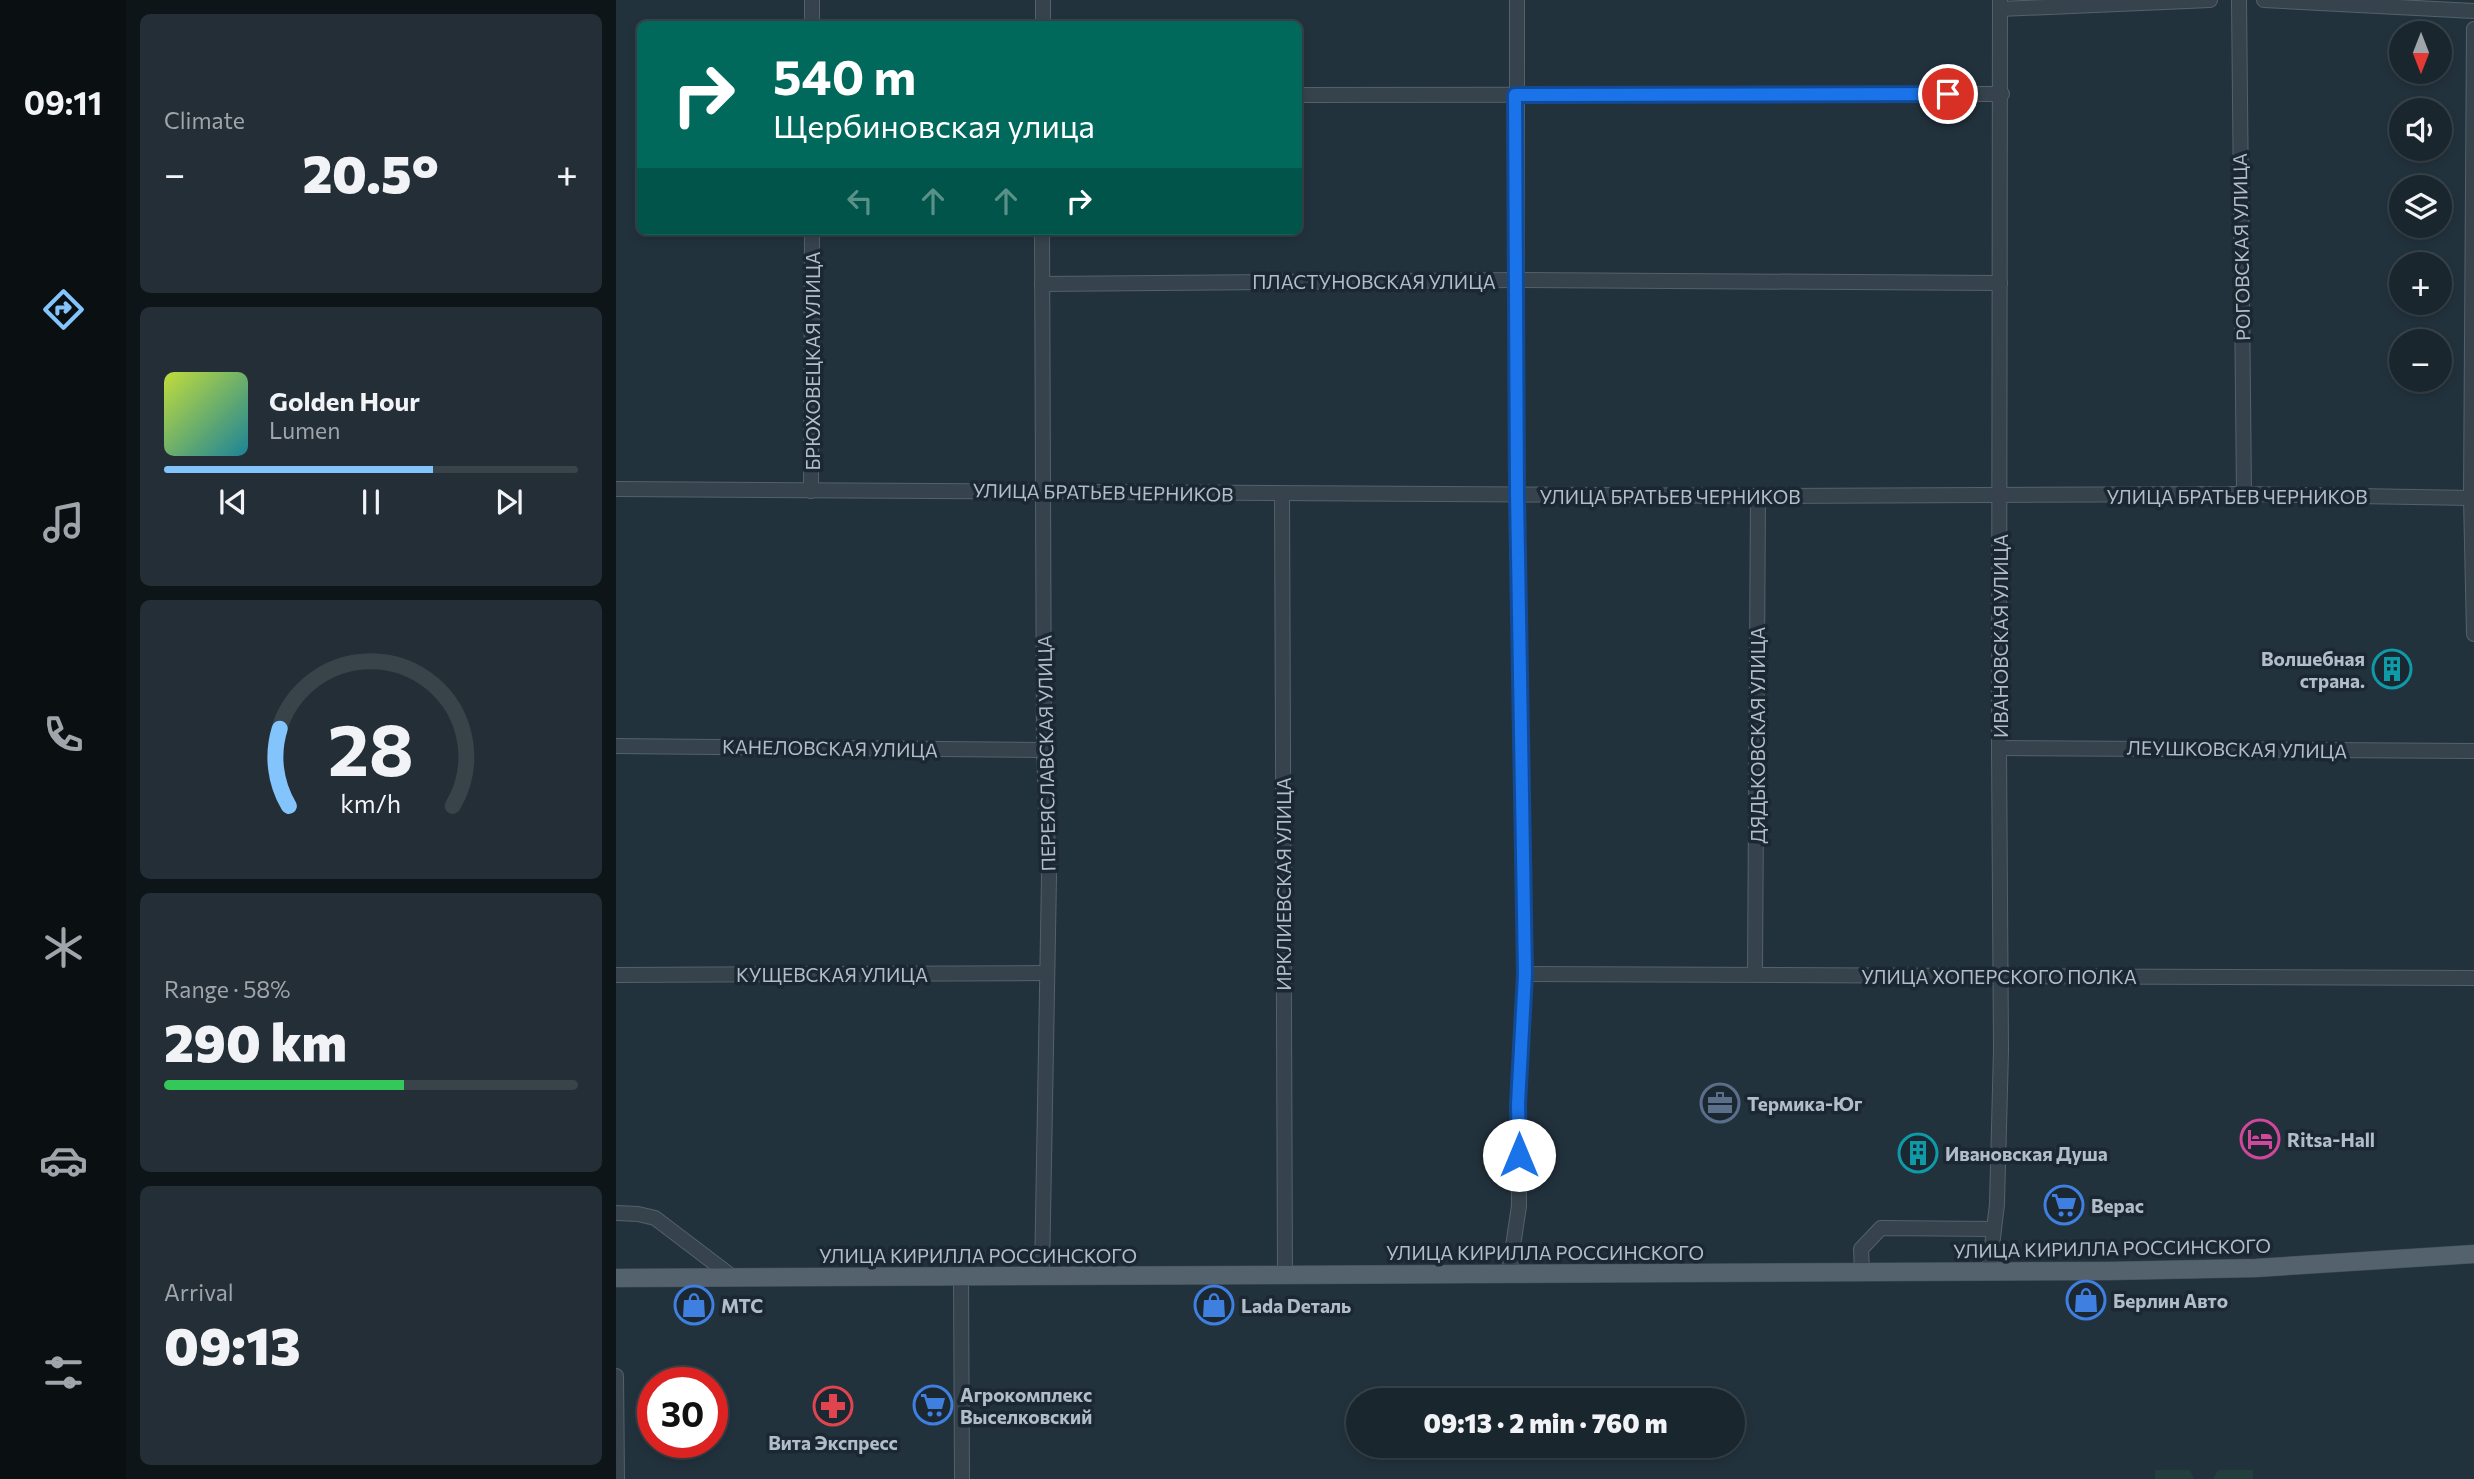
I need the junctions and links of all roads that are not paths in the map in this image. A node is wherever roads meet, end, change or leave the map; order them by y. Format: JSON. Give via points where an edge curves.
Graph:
{"nodes":[{"id":1,"x":812,"y":0,"type":"edge"},
{"id":2,"x":1043,"y":0,"type":"edge"},
{"id":3,"x":1517,"y":0,"type":"edge"},
{"id":4,"x":2210,"y":0,"type":"edge"},
{"id":5,"x":2239,"y":0,"type":"edge"},
{"id":6,"x":2264,"y":0,"type":"edge"},
{"id":7,"x":2474,"y":0,"type":"edge"},
{"id":8,"x":2000,"y":5,"type":"edge"},
{"id":9,"x":2474,"y":10,"type":"edge"},
{"id":10,"x":812,"y":21,"type":"edge"},
{"id":11,"x":1043,"y":21,"type":"edge"},
{"id":12,"x":2474,"y":29,"type":"edge"},
{"id":13,"x":2002,"y":94,"type":"junction"},
{"id":14,"x":1302,"y":95,"type":"edge"},
{"id":15,"x":1515,"y":95,"type":"junction"},
{"id":16,"x":812,"y":235,"type":"edge"},
{"id":17,"x":1042,"y":235,"type":"edge"},
{"id":18,"x":1516,"y":280,"type":"junction"},
{"id":19,"x":2000,"y":283,"type":"junction"},
{"id":20,"x":1042,"y":284,"type":"junction"},
{"id":21,"x":616,"y":489,"type":"edge"},
{"id":22,"x":811,"y":491,"type":"junction"},
{"id":23,"x":1042,"y":491,"type":"junction"},
{"id":24,"x":1282,"y":494,"type":"junction"},
{"id":25,"x":2244,"y":494,"type":"junction"},
{"id":26,"x":1517,"y":495,"type":"junction"},
{"id":27,"x":1759,"y":496,"type":"junction"},
{"id":28,"x":2001,"y":496,"type":"junction"},
{"id":29,"x":2472,"y":498,"type":"junction"},
{"id":30,"x":2473,"y":538,"type":"edge"},
{"id":31,"x":2474,"y":634,"type":"edge"},
{"id":32,"x":616,"y":746,"type":"edge"},
{"id":33,"x":1999,"y":748,"type":"junction"},
{"id":34,"x":1044,"y":750,"type":"junction"},
{"id":35,"x":2474,"y":751,"type":"edge"},
{"id":36,"x":1047,"y":973,"type":"junction"},
{"id":37,"x":1525,"y":974,"type":"junction"},
{"id":38,"x":1755,"y":974,"type":"junction"},
{"id":39,"x":616,"y":975,"type":"edge"},
{"id":40,"x":1999,"y":977,"type":"junction"},
{"id":41,"x":2474,"y":978,"type":"edge"},
{"id":42,"x":616,"y":1213,"type":"edge"},
{"id":43,"x":1994,"y":1229,"type":"junction"},
{"id":44,"x":2474,"y":1254,"type":"edge"},
{"id":45,"x":1862,"y":1271,"type":"junction"},
{"id":46,"x":1989,"y":1271,"type":"junction"},
{"id":47,"x":1509,"y":1273,"type":"junction"},
{"id":48,"x":1042,"y":1275,"type":"junction"},
{"id":49,"x":1285,"y":1275,"type":"junction"},
{"id":50,"x":961,"y":1276,"type":"junction"},
{"id":51,"x":616,"y":1278,"type":"edge"},
{"id":52,"x":734,"y":1278,"type":"junction"},
{"id":53,"x":616,"y":1376,"type":"edge"},
{"id":54,"x":617,"y":1479,"type":"edge"},
{"id":55,"x":962,"y":1479,"type":"edge"}],
"edges":[{"from":1,"to":10,"type":"street"},
{"from":2,"to":11,"type":"street"},
{"from":3,"to":15,"type":"street"},
{"from":4,"to":8,"type":"street"},
{"from":5,"to":25,"type":"street","name":"РОГОВСКАЯ УЛИЦА"},
{"from":6,"to":9,"type":"street"},
{"from":7,"to":9,"type":"street"},
{"from":8,"to":13,"type":"street","name":"ИВАНОВСКАЯ УЛИЦА"},
{"from":12,"to":29,"type":"street"},
{"from":13,"to":15,"type":"street"},
{"from":13,"to":19,"type":"street","name":"ИВАНОВСКАЯ УЛИЦА"},
{"from":14,"to":15,"type":"street"},
{"from":15,"to":18,"type":"street"},
{"from":16,"to":22,"type":"street","name":"БРЮХОВЕЦКАЯ УЛИЦА"},
{"from":17,"to":20,"type":"street","name":"ПЕРЕЯСЛАВСКАЯ УЛИЦА"},
{"from":18,"to":19,"type":"street","name":"ПЛАСТУНОВСКАЯ УЛИЦА"},
{"from":18,"to":20,"type":"street","name":"ПЛАСТУНОВСКАЯ УЛИЦА"},
{"from":18,"to":26,"type":"street"},
{"from":19,"to":28,"type":"street","name":"ИВАНОВСКАЯ УЛИЦА"},
{"from":20,"to":23,"type":"street","name":"ПЕРЕЯСЛАВСКАЯ УЛИЦА"},
{"from":21,"to":22,"type":"street","name":"УЛИЦА БРАТЬЕВ ЧЕРНИКОВ"},
{"from":22,"to":23,"type":"street","name":"УЛИЦА БРАТЬЕВ ЧЕРНИКОВ"},
{"from":23,"to":24,"type":"street","name":"УЛИЦА БРАТЬЕВ ЧЕРНИКОВ"},
{"from":23,"to":34,"type":"street","name":"ПЕРЕЯСЛАВСКАЯ УЛИЦА"},
{"from":24,"to":26,"type":"street","name":"УЛИЦА БРАТЬЕВ ЧЕРНИКОВ"},
{"from":24,"to":49,"type":"street","name":"ИРКЛИЕВСКАЯ УЛИЦА"},
{"from":25,"to":28,"type":"street","name":"УЛИЦА БРАТЬЕВ ЧЕРНИКОВ"},
{"from":25,"to":29,"type":"street","name":"УЛИЦА БРАТЬЕВ ЧЕРНИКОВ"},
{"from":26,"to":27,"type":"street","name":"УЛИЦА БРАТЬЕВ ЧЕРНИКОВ"},
{"from":26,"to":37,"type":"street"},
{"from":27,"to":28,"type":"street","name":"УЛИЦА БРАТЬЕВ ЧЕРНИКОВ"},
{"from":27,"to":38,"type":"street","name":"ДЯДЬКОВСКАЯ УЛИЦА"},
{"from":28,"to":33,"type":"street","name":"ИВАНОВСКАЯ УЛИЦА"},
{"from":29,"to":30,"type":"street"},
{"from":30,"to":31,"type":"street"},
{"from":32,"to":34,"type":"street","name":"КАНЕЛОВСКАЯ УЛИЦА"},
{"from":33,"to":35,"type":"street","name":"ЛЕУШКОВСКАЯ УЛИЦА"},
{"from":33,"to":40,"type":"street","name":"ИВАНОВСКАЯ УЛИЦА"},
{"from":34,"to":36,"type":"street","name":"ПЕРЕЯСЛАВСКАЯ УЛИЦА"},
{"from":36,"to":39,"type":"street","name":"КУЩЕВСКАЯ УЛИЦА"},
{"from":36,"to":48,"type":"street","name":"ПЕРЕЯСЛАВСКАЯ УЛИЦА"},
{"from":37,"to":38,"type":"street","name":"УЛИЦА ХОПЕРСКОГО ПОЛКА"},
{"from":37,"to":47,"type":"street","via":[[1518,1104],[1519,1206]]},
{"from":38,"to":40,"type":"street","name":"УЛИЦА ХОПЕРСКОГО ПОЛКА"},
{"from":40,"to":41,"type":"street","name":"УЛИЦА ХОПЕРСКОГО ПОЛКА"},
{"from":40,"to":43,"type":"street","name":"ИВАНОВСКАЯ УЛИЦА","via":[[2000,1145]]},
{"from":42,"to":52,"type":"street","via":[[655,1218]]},
{"from":43,"to":45,"type":"street","via":[[1881,1228],[1861,1249]]},
{"from":43,"to":46,"type":"street","name":"ИВАНОВСКАЯ УЛИЦА"},
{"from":44,"to":46,"type":"main road","name":"УЛИЦА КИРИЛЛА РОССИНСКОГО","via":[[2256,1268]]},
{"from":45,"to":46,"type":"main road","name":"УЛИЦА КИРИЛЛА РОССИНСКОГО"},
{"from":45,"to":47,"type":"main road","name":"УЛИЦА КИРИЛЛА РОССИНСКОГО"},
{"from":47,"to":49,"type":"main road","name":"УЛИЦА КИРИЛЛА РОССИНСКОГО"},
{"from":48,"to":49,"type":"main road","name":"УЛИЦА КИРИЛЛА РОССИНСКОГО"},
{"from":48,"to":50,"type":"main road","name":"УЛИЦА КИРИЛЛА РОССИНСКОГО"},
{"from":50,"to":52,"type":"main road","name":"УЛИЦА КИРИЛЛА РОССИНСКОГО"},
{"from":50,"to":55,"type":"street"},
{"from":51,"to":52,"type":"main road","name":"УЛИЦА КИРИЛЛА РОССИНСКОГО"},
{"from":53,"to":54,"type":"street"}]}
